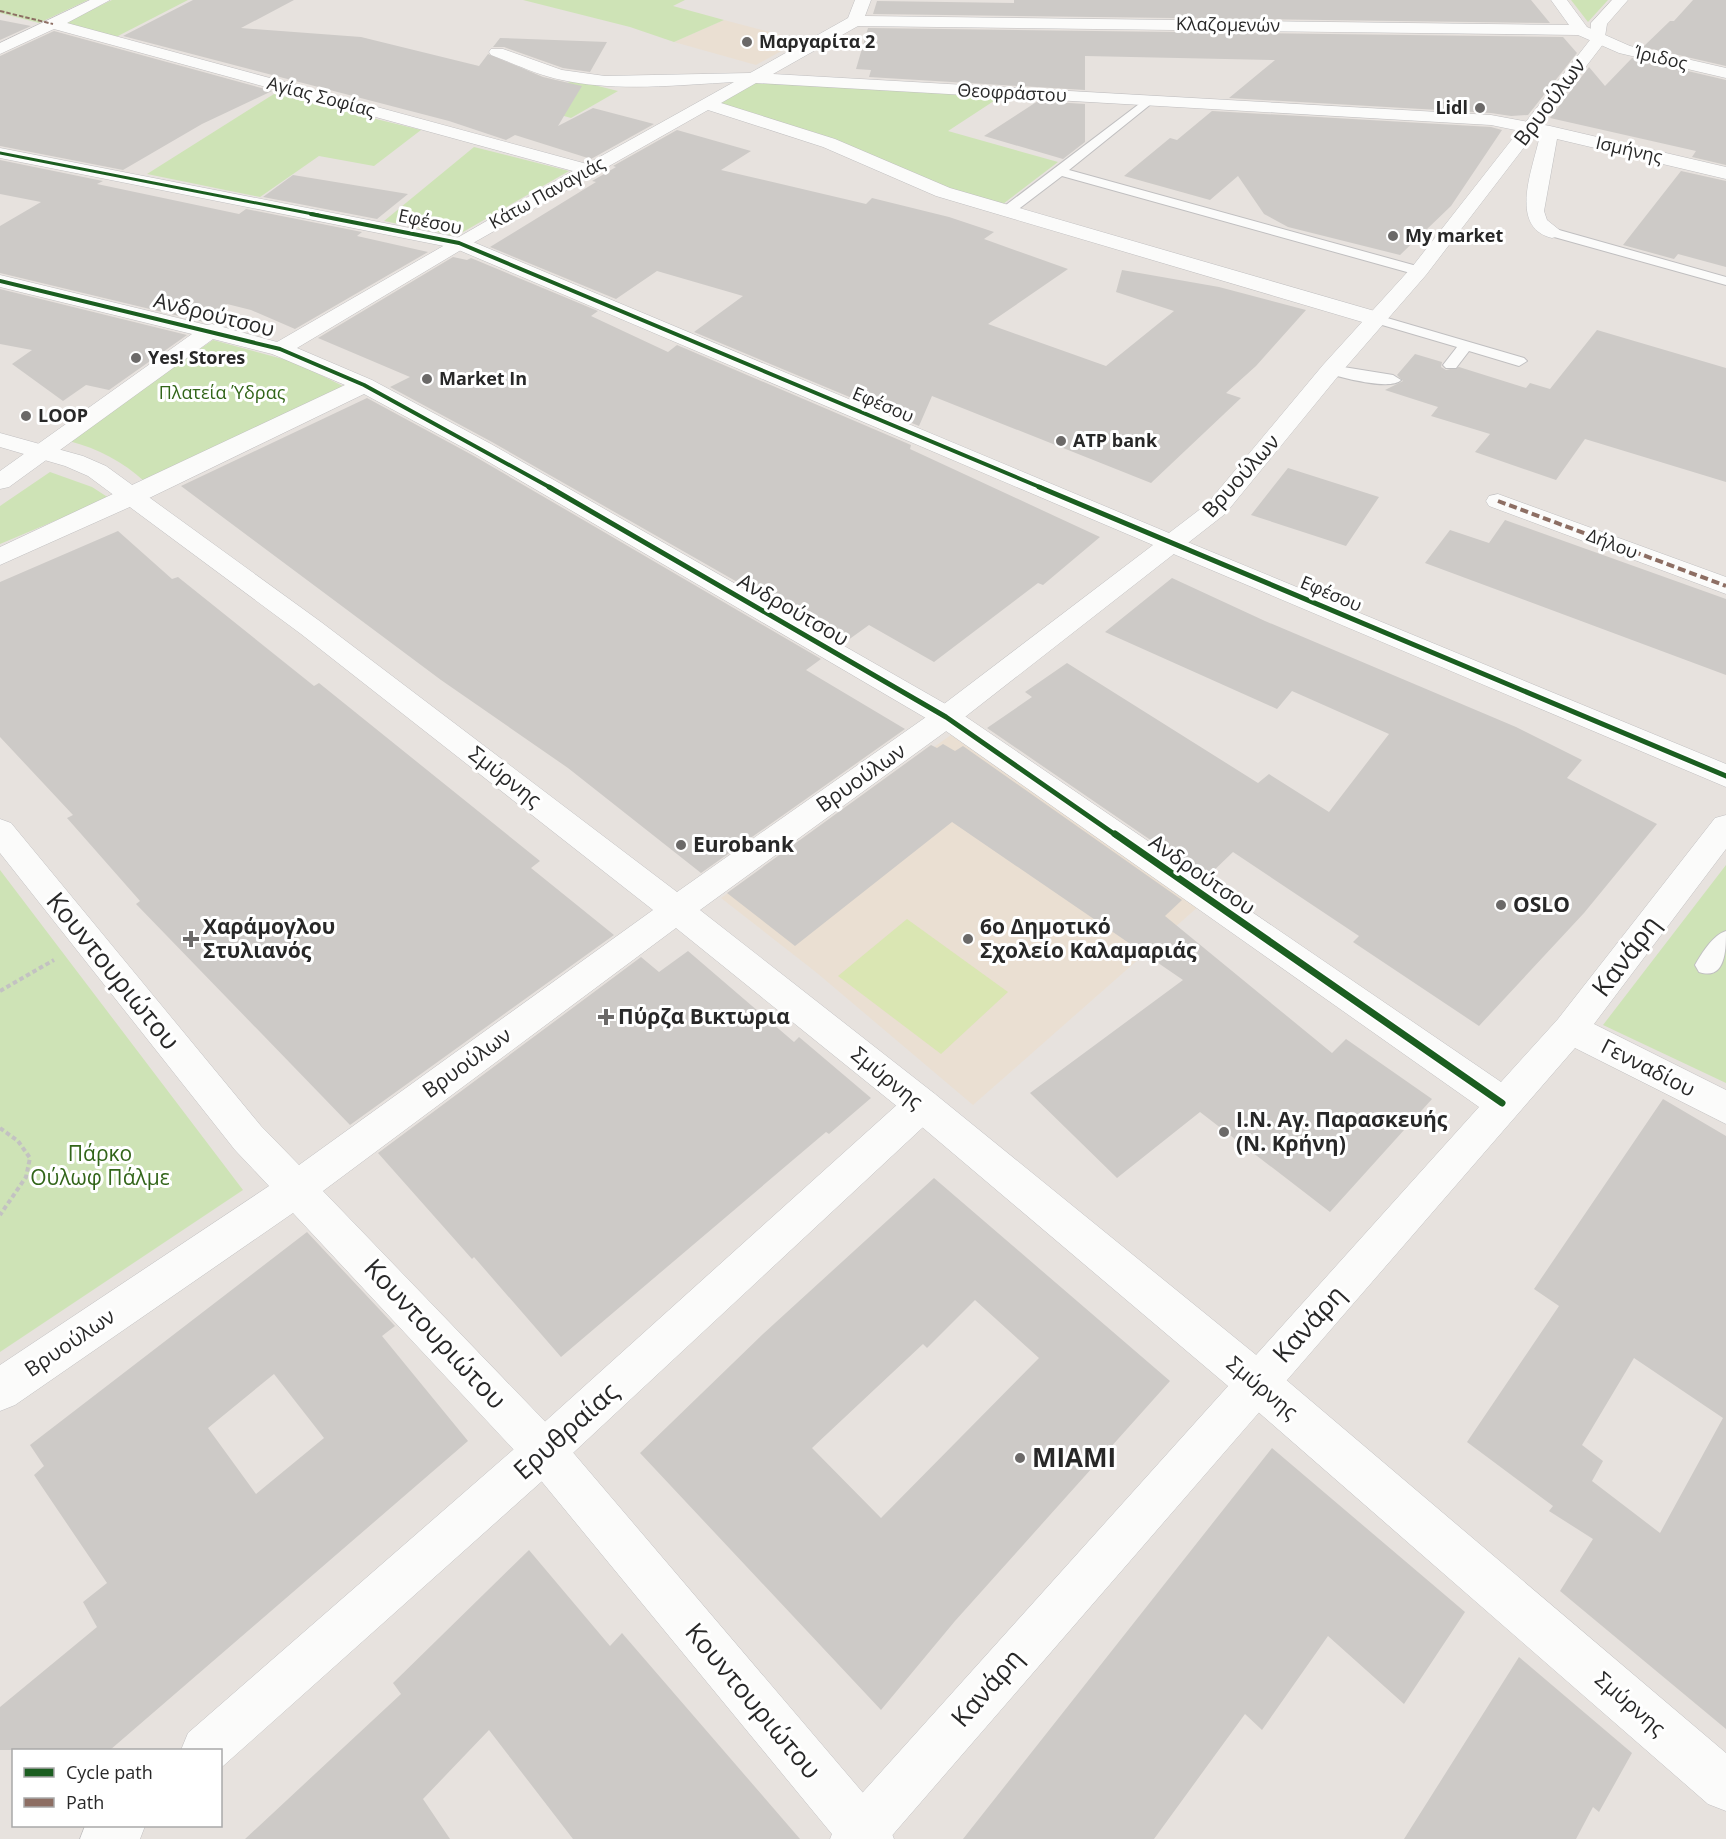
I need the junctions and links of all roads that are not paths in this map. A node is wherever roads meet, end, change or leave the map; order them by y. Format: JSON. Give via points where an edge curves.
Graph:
{"nodes":[{"id":1,"x":102,"y":0,"type":"edge"},
{"id":2,"x":863,"y":0,"type":"edge"},
{"id":3,"x":1559,"y":0,"type":"edge"},
{"id":4,"x":1620,"y":0,"type":"edge"},
{"id":5,"x":1637,"y":0,"type":"edge"},
{"id":6,"x":855,"y":21,"type":"junction"},
{"id":7,"x":53,"y":24,"type":"junction"},
{"id":8,"x":1593,"y":34,"type":"junction"},
{"id":9,"x":0,"y":49,"type":"edge"},
{"id":10,"x":497,"y":52,"type":"dead end"},
{"id":11,"x":1726,"y":73,"type":"edge"},
{"id":12,"x":755,"y":78,"type":"junction"},
{"id":13,"x":1148,"y":102,"type":"junction"},
{"id":14,"x":706,"y":104,"type":"junction"},
{"id":15,"x":1540,"y":129,"type":"junction"},
{"id":16,"x":0,"y":153,"type":"edge"},
{"id":17,"x":589,"y":170,"type":"junction"},
{"id":18,"x":1060,"y":171,"type":"junction"},
{"id":19,"x":1726,"y":173,"type":"edge"},
{"id":20,"x":1007,"y":211,"type":"junction"},
{"id":21,"x":1552,"y":232,"type":"joint"},
{"id":22,"x":459,"y":243,"type":"junction"},
{"id":23,"x":1419,"y":271,"type":"junction"},
{"id":24,"x":0,"y":281,"type":"edge"},
{"id":25,"x":1726,"y":281,"type":"edge"},
{"id":26,"x":1377,"y":319,"type":"junction"},
{"id":27,"x":212,"y":330,"type":"junction"},
{"id":28,"x":1466,"y":345,"type":"junction"},
{"id":29,"x":280,"y":349,"type":"junction"},
{"id":30,"x":1519,"y":360,"type":"dead end"},
{"id":31,"x":1451,"y":365,"type":"dead end"},
{"id":32,"x":1331,"y":370,"type":"junction"},
{"id":33,"x":1394,"y":380,"type":"dead end"},
{"id":34,"x":364,"y":386,"type":"junction"},
{"id":35,"x":0,"y":440,"type":"edge"},
{"id":36,"x":43,"y":452,"type":"junction"},
{"id":37,"x":0,"y":482,"type":"edge"},
{"id":38,"x":132,"y":497,"type":"junction"},
{"id":39,"x":1498,"y":501,"type":"dead end"},
{"id":40,"x":1173,"y":544,"type":"junction"},
{"id":41,"x":0,"y":558,"type":"edge"},
{"id":42,"x":1726,"y":586,"type":"edge"},
{"id":43,"x":946,"y":717,"type":"junction"},
{"id":44,"x":1726,"y":776,"type":"edge"},
{"id":45,"x":1726,"y":826,"type":"edge"},
{"id":46,"x":0,"y":831,"type":"edge"},
{"id":47,"x":677,"y":910,"type":"junction"},
{"id":48,"x":1726,"y":940,"type":"edge"},
{"id":49,"x":1707,"y":965,"type":"dead end"},
{"id":50,"x":1570,"y":1029,"type":"junction"},
{"id":51,"x":1502,"y":1103,"type":"junction"},
{"id":52,"x":921,"y":1105,"type":"junction"},
{"id":53,"x":1726,"y":1108,"type":"edge"},
{"id":54,"x":295,"y":1190,"type":"junction"},
{"id":55,"x":1256,"y":1382,"type":"junction"},
{"id":56,"x":0,"y":1390,"type":"edge"},
{"id":57,"x":544,"y":1451,"type":"junction"},
{"id":58,"x":206,"y":1749,"type":"edge"},
{"id":59,"x":1726,"y":1786,"type":"edge"},
{"id":60,"x":119,"y":1827,"type":"edge"},
{"id":61,"x":862,"y":1836,"type":"edge"},
{"id":62,"x":105,"y":1839,"type":"edge"}],
"edges":[{"from":1,"to":7,"type":"street"},
{"from":2,"to":6,"type":"street"},
{"from":3,"to":8,"type":"street"},
{"from":4,"to":8,"type":"street","name":"Βρυούλων"},
{"from":5,"to":8,"type":"street","name":"Βρυούλων","via":[[1612,27]]},
{"from":6,"to":8,"type":"street","name":"Κλαζομενών"},
{"from":6,"to":12,"type":"street","name":"Κάτω Παναγιάς"},
{"from":7,"to":9,"type":"street"},
{"from":7,"to":17,"type":"street","name":"Αγίας Σοφίας"},
{"from":8,"to":11,"type":"street","name":"Ίριδος","via":[[1625,50]]},
{"from":8,"to":15,"type":"street","name":"Βρυούλων"},
{"from":10,"to":12,"type":"street","name":"Θεοφράστου","via":[[544,70],[584,78],[652,82]]},
{"from":12,"to":13,"type":"street","name":"Θεοφράστου"},
{"from":12,"to":14,"type":"street","name":"Κάτω Παναγιάς"},
{"from":13,"to":15,"type":"street","name":"Θεοφράστου","via":[[1491,120]]},
{"from":13,"to":18,"type":"lane"},
{"from":14,"to":17,"type":"street","name":"Κάτω Παναγιάς"},
{"from":14,"to":20,"type":"street","via":[[829,142],[922,185]]},
{"from":15,"to":19,"type":"street","name":"Ισμήνης"},
{"from":15,"to":21,"type":"street","via":[[1534,211],[1539,223]]},
{"from":15,"to":23,"type":"street","name":"Βρυούλων"},
{"from":16,"to":22,"type":"street","name":"Εφέσου"},
{"from":17,"to":22,"type":"street","name":"Κάτω Παναγιάς"},
{"from":18,"to":20,"type":"lane"},
{"from":18,"to":23,"type":"lane"},
{"from":20,"to":26,"type":"street"},
{"from":21,"to":25,"type":"lane"},
{"from":22,"to":29,"type":"street","name":"Κάτω Παναγιάς"},
{"from":22,"to":40,"type":"street","name":"Εφέσου"},
{"from":23,"to":26,"type":"street","name":"Βρυούλων"},
{"from":24,"to":27,"type":"street","name":"Ανδρούτσου"},
{"from":26,"to":28,"type":"lane"},
{"from":26,"to":32,"type":"street","name":"Βρυούλων"},
{"from":27,"to":29,"type":"street","name":"Ανδρούτσου"},
{"from":27,"to":36,"type":"street"},
{"from":28,"to":30,"type":"lane"},
{"from":28,"to":31,"type":"lane"},
{"from":29,"to":34,"type":"street","name":"Ανδρούτσου"},
{"from":32,"to":33,"type":"lane"},
{"from":32,"to":40,"type":"street","name":"Βρυούλων","via":[[1216,509]]},
{"from":34,"to":38,"type":"street"},
{"from":34,"to":43,"type":"street","name":"Ανδρούτσου","via":[[483,449]]},
{"from":35,"to":36,"type":"street","name":"Σμύρνης"},
{"from":36,"to":37,"type":"street"},
{"from":36,"to":38,"type":"street","name":"Σμύρνης","via":[[97,471]]},
{"from":38,"to":41,"type":"street"},
{"from":38,"to":47,"type":"street","name":"Σμύρνης","via":[[311,628]]},
{"from":39,"to":42,"type":"street","name":"Δήλου"},
{"from":40,"to":43,"type":"street","name":"Βρυούλων"},
{"from":40,"to":44,"type":"street","name":"Εφέσου"},
{"from":43,"to":47,"type":"street","name":"Βρυούλων"},
{"from":43,"to":51,"type":"street","name":"Ανδρούτσου"},
{"from":45,"to":50,"type":"street","name":"Κανάρη"},
{"from":46,"to":54,"type":"street","name":"Κουντουριώτου","via":[[248,1138]]},
{"from":47,"to":52,"type":"street","name":"Σμύρνης"},
{"from":47,"to":54,"type":"street","name":"Βρυούλων"},
{"from":48,"to":49,"type":"lane"},
{"from":50,"to":51,"type":"street","name":"Κανάρη"},
{"from":50,"to":53,"type":"street","name":"Γενναδίου"},
{"from":51,"to":55,"type":"street","name":"Κανάρη"},
{"from":52,"to":55,"type":"street","name":"Σμύρνης"},
{"from":52,"to":57,"type":"street","name":"Ερυθραίας"},
{"from":54,"to":56,"type":"street","name":"Βρυούλων"},
{"from":54,"to":57,"type":"street","name":"Κουντουριώτου"},
{"from":55,"to":59,"type":"street","name":"Σμύρνης"},
{"from":55,"to":61,"type":"street","name":"Κανάρη"},
{"from":57,"to":58,"type":"street","name":"Ερυθραίας"},
{"from":57,"to":61,"type":"street","name":"Κουντουριώτου"},
{"from":60,"to":62,"type":"street"}]}
